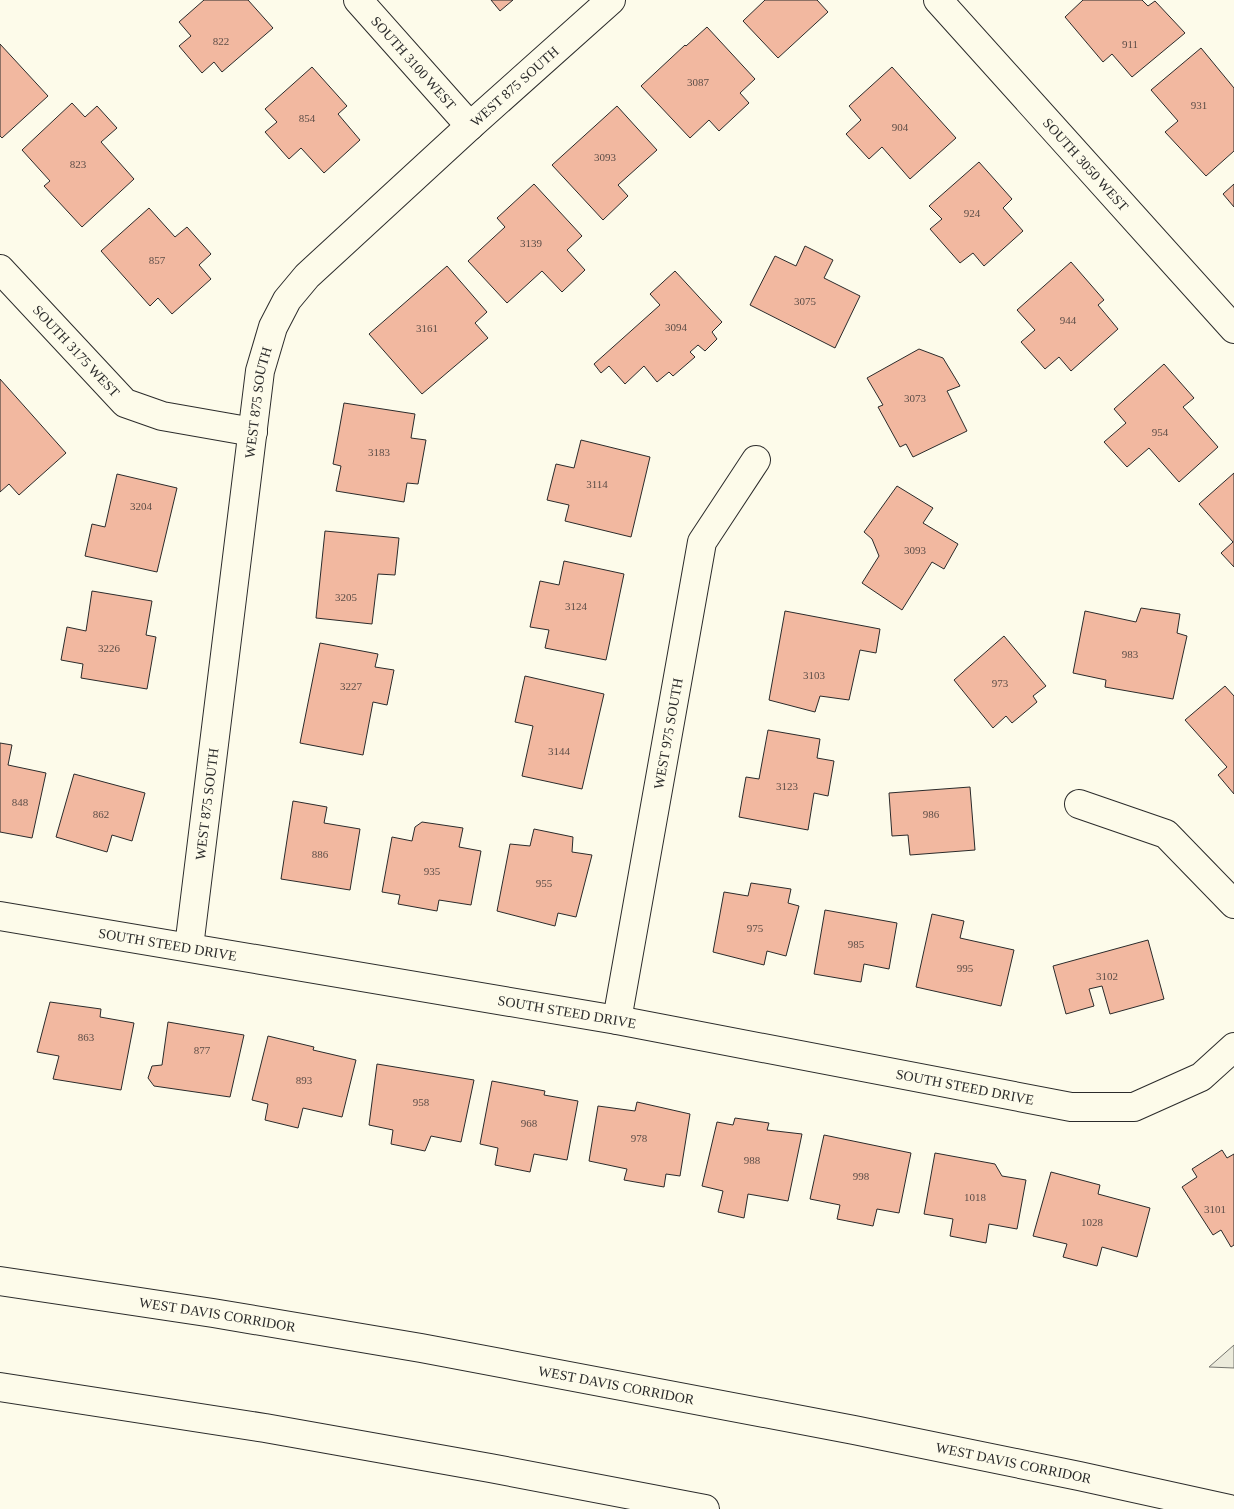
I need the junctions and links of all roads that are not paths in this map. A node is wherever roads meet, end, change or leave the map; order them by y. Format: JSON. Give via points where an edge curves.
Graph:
{"nodes":[{"id":1,"x":358,"y":0,"type":"edge"},
{"id":2,"x":611,"y":0,"type":"edge"},
{"id":3,"x":938,"y":0,"type":"edge"},
{"id":4,"x":470,"y":126,"type":"junction"},
{"id":5,"x":0,"y":269,"type":"edge"},
{"id":6,"x":1234,"y":329,"type":"edge"},
{"id":7,"x":253,"y":432,"type":"junction"},
{"id":8,"x":756,"y":460,"type":"dead end"},
{"id":9,"x":1079,"y":804,"type":"dead end"},
{"id":10,"x":1234,"y":904,"type":"edge"},
{"id":11,"x":0,"y":916,"type":"edge"},
{"id":12,"x":189,"y":947,"type":"junction"},
{"id":13,"x":617,"y":1020,"type":"junction"},
{"id":14,"x":1234,"y":1047,"type":"edge"},
{"id":15,"x":0,"y":1281,"type":"edge"},
{"id":16,"x":0,"y":1387,"type":"edge"},
{"id":17,"x":704,"y":1509,"type":"edge"},
{"id":18,"x":1228,"y":1509,"type":"edge"}],
"edges":[{"from":1,"to":4,"type":"main road","name":"SOUTH 3100 WEST"},
{"from":2,"to":4,"type":"main road","name":"WEST 875 SOUTH"},
{"from":3,"to":6,"type":"main road","name":"SOUTH 3050 WEST"},
{"from":4,"to":7,"type":"main road","name":"WEST 875 SOUTH","via":[[307,276],[287,300],[273,327],[260,371]]},
{"from":5,"to":7,"type":"main road","name":"SOUTH 3175 WEST","via":[[125,403],[162,416]]},
{"from":7,"to":12,"type":"main road","name":"WEST 875 SOUTH"},
{"from":8,"to":13,"type":"main road","name":"WEST 975 SOUTH","via":[[702,542]]},
{"from":9,"to":10,"type":"main road","via":[[1166,834]]},
{"from":11,"to":12,"type":"main road","name":"SOUTH STEED DRIVE"},
{"from":12,"to":13,"type":"main road","name":"SOUTH STEED DRIVE"},
{"from":13,"to":14,"type":"main road","name":"SOUTH STEED DRIVE","via":[[1071,1107],[1134,1107],[1201,1077]]},
{"from":15,"to":18,"type":"main road","name":"WEST DAVIS CORRIDOR","via":[[421,1348],[854,1430]]},
{"from":16,"to":17,"type":"main road","via":[[284,1432]]}]}
